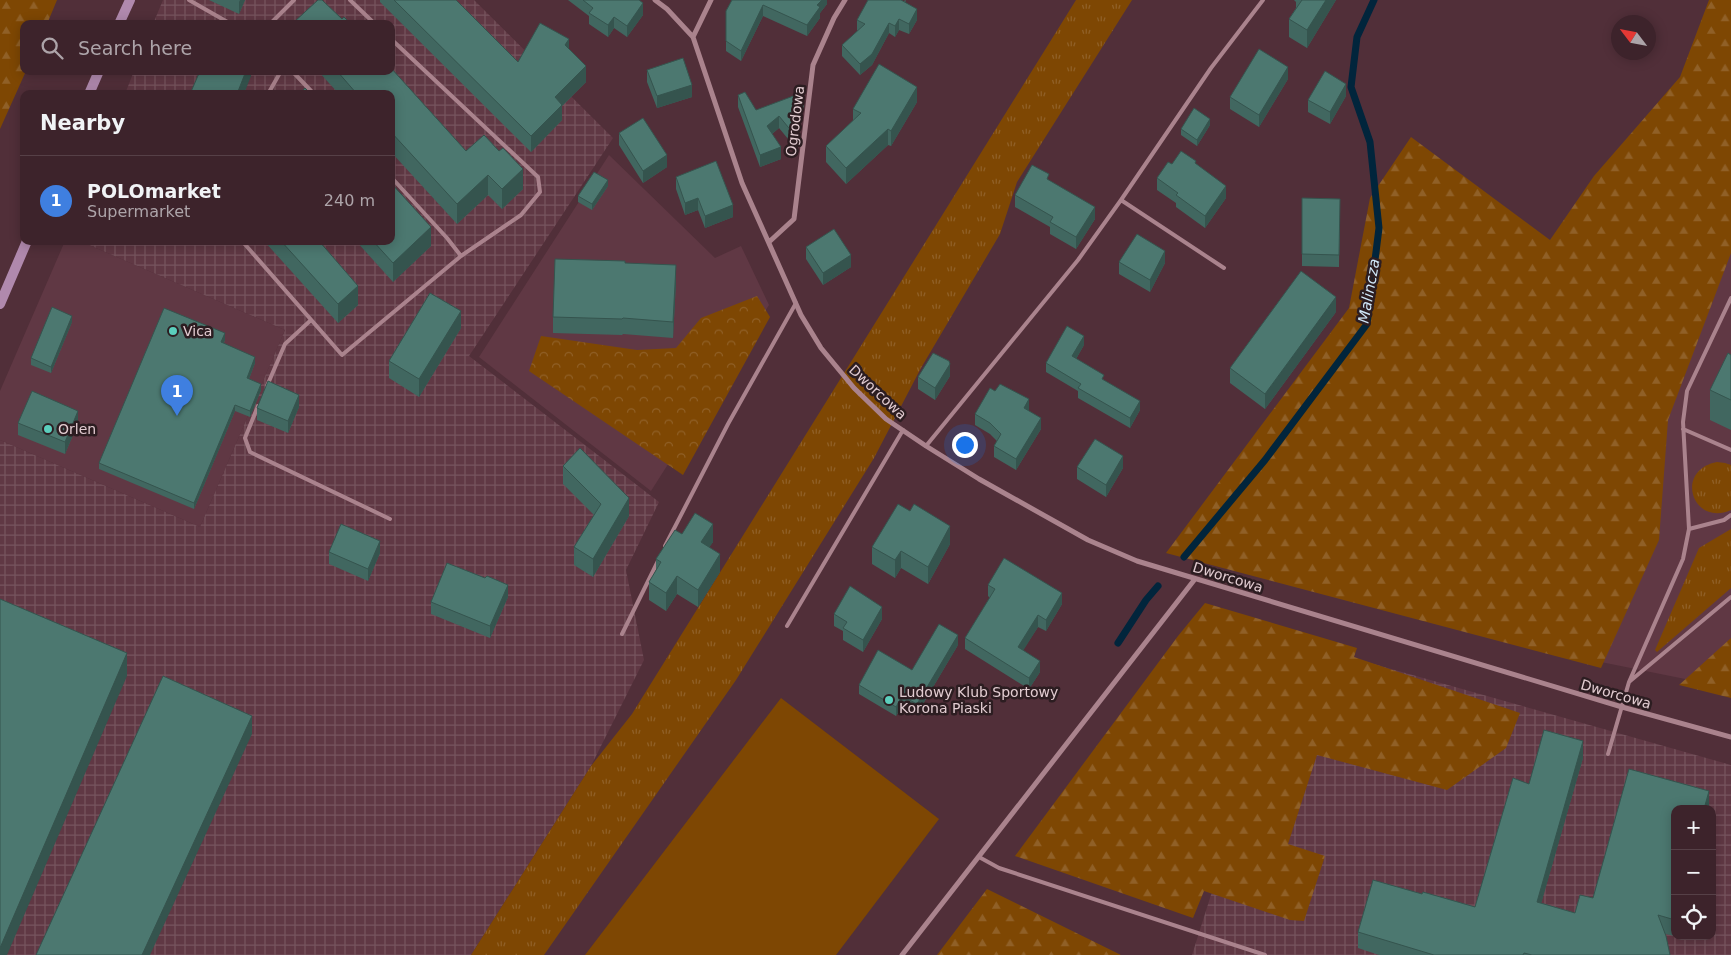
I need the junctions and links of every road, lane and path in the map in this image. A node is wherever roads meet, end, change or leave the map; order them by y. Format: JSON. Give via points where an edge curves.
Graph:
{"nodes":[{"id":1,"x":130,"y":0,"type":"edge"},
{"id":2,"x":189,"y":0,"type":"edge"},
{"id":3,"x":294,"y":0,"type":"edge"},
{"id":4,"x":350,"y":0,"type":"edge"},
{"id":5,"x":655,"y":0,"type":"edge"},
{"id":6,"x":712,"y":0,"type":"edge"},
{"id":7,"x":845,"y":0,"type":"edge"},
{"id":8,"x":1263,"y":0,"type":"edge"},
{"id":9,"x":121,"y":20,"type":"edge"},
{"id":10,"x":224,"y":20,"type":"edge"},
{"id":11,"x":274,"y":20,"type":"edge"},
{"id":12,"x":372,"y":20,"type":"edge"},
{"id":13,"x":693,"y":37,"type":"junction"},
{"id":14,"x":395,"y":43,"type":"edge"},
{"id":15,"x":97,"y":75,"type":"edge"},
{"id":16,"x":279,"y":75,"type":"edge"},
{"id":17,"x":296,"y":75,"type":"edge"},
{"id":18,"x":91,"y":90,"type":"edge"},
{"id":19,"x":270,"y":90,"type":"edge"},
{"id":20,"x":310,"y":90,"type":"edge"},
{"id":21,"x":395,"y":181,"type":"edge"},
{"id":22,"x":1121,"y":200,"type":"junction"},
{"id":23,"x":769,"y":242,"type":"junction"},
{"id":24,"x":25,"y":245,"type":"edge"},
{"id":25,"x":245,"y":245,"type":"edge"},
{"id":26,"x":461,"y":256,"type":"junction"},
{"id":27,"x":1224,"y":268,"type":"dead end"},
{"id":28,"x":1731,"y":298,"type":"edge"},
{"id":29,"x":0,"y":304,"type":"edge"},
{"id":30,"x":796,"y":304,"type":"junction"},
{"id":31,"x":311,"y":320,"type":"junction"},
{"id":32,"x":263,"y":395,"type":"edge"},
{"id":33,"x":260,"y":404,"type":"edge"},
{"id":34,"x":1683,"y":429,"type":"junction"},
{"id":35,"x":903,"y":430,"type":"junction"},
{"id":36,"x":926,"y":446,"type":"junction"},
{"id":37,"x":1731,"y":450,"type":"edge"},
{"id":38,"x":1731,"y":515,"type":"edge"},
{"id":39,"x":390,"y":520,"type":"dead end"},
{"id":40,"x":1689,"y":529,"type":"junction"},
{"id":41,"x":664,"y":548,"type":"edge"},
{"id":42,"x":660,"y":556,"type":"edge"},
{"id":43,"x":1194,"y":579,"type":"junction"},
{"id":44,"x":1731,"y":597,"type":"edge"},
{"id":45,"x":787,"y":626,"type":"dead end"},
{"id":46,"x":622,"y":634,"type":"dead end"},
{"id":47,"x":1629,"y":682,"type":"junction"},
{"id":48,"x":1622,"y":708,"type":"junction"},
{"id":49,"x":1731,"y":737,"type":"edge"},
{"id":50,"x":1608,"y":754,"type":"dead end"},
{"id":51,"x":979,"y":857,"type":"junction"},
{"id":52,"x":902,"y":955,"type":"edge"},
{"id":53,"x":1265,"y":955,"type":"edge"}],
"edges":[{"from":1,"to":9,"type":"street"},
{"from":2,"to":10,"type":"lane"},
{"from":3,"to":11,"type":"lane"},
{"from":4,"to":12,"type":"lane"},
{"from":5,"to":13,"type":"street"},
{"from":6,"to":13,"type":"street"},
{"from":7,"to":23,"type":"street","name":"Ogrodowa","via":[[813,65],[794,219]]},
{"from":8,"to":22,"type":"lane","via":[[1211,68]]},
{"from":13,"to":23,"type":"street","name":"Dworcowa","via":[[742,183]]},
{"from":14,"to":26,"type":"lane","via":[[538,177],[540,192],[520,215]]},
{"from":15,"to":18,"type":"street"},
{"from":16,"to":19,"type":"lane"},
{"from":17,"to":20,"type":"lane"},
{"from":21,"to":26,"type":"lane"},
{"from":22,"to":27,"type":"lane"},
{"from":22,"to":36,"type":"lane","via":[[1078,260]]},
{"from":23,"to":30,"type":"street","name":"Dworcowa"},
{"from":24,"to":29,"type":"street"},
{"from":25,"to":31,"type":"lane"},
{"from":26,"to":31,"type":"lane","via":[[342,355]]},
{"from":28,"to":34,"type":"lane","via":[[1687,391]]},
{"from":30,"to":35,"type":"street","name":"Dworcowa","via":[[821,348],[854,388],[886,419]]},
{"from":30,"to":41,"type":"lane"},
{"from":31,"to":32,"type":"lane","via":[[285,344]]},
{"from":33,"to":39,"type":"lane","via":[[245,438],[250,452]]},
{"from":34,"to":37,"type":"lane"},
{"from":34,"to":40,"type":"lane"},
{"from":35,"to":36,"type":"street","name":"Dworcowa"},
{"from":35,"to":45,"type":"lane"},
{"from":36,"to":43,"type":"street","name":"Dworcowa","via":[[1088,540],[1137,561]]},
{"from":38,"to":40,"type":"lane","via":[[1724,520]]},
{"from":40,"to":47,"type":"lane","via":[[1683,559]]},
{"from":42,"to":46,"type":"lane"},
{"from":43,"to":48,"type":"street","name":"Dworcowa"},
{"from":43,"to":51,"type":"street"},
{"from":44,"to":47,"type":"lane"},
{"from":47,"to":48,"type":"lane"},
{"from":48,"to":49,"type":"street","name":"Dworcowa"},
{"from":48,"to":50,"type":"lane"},
{"from":51,"to":52,"type":"street"},
{"from":51,"to":53,"type":"lane","via":[[1000,868]]}]}
